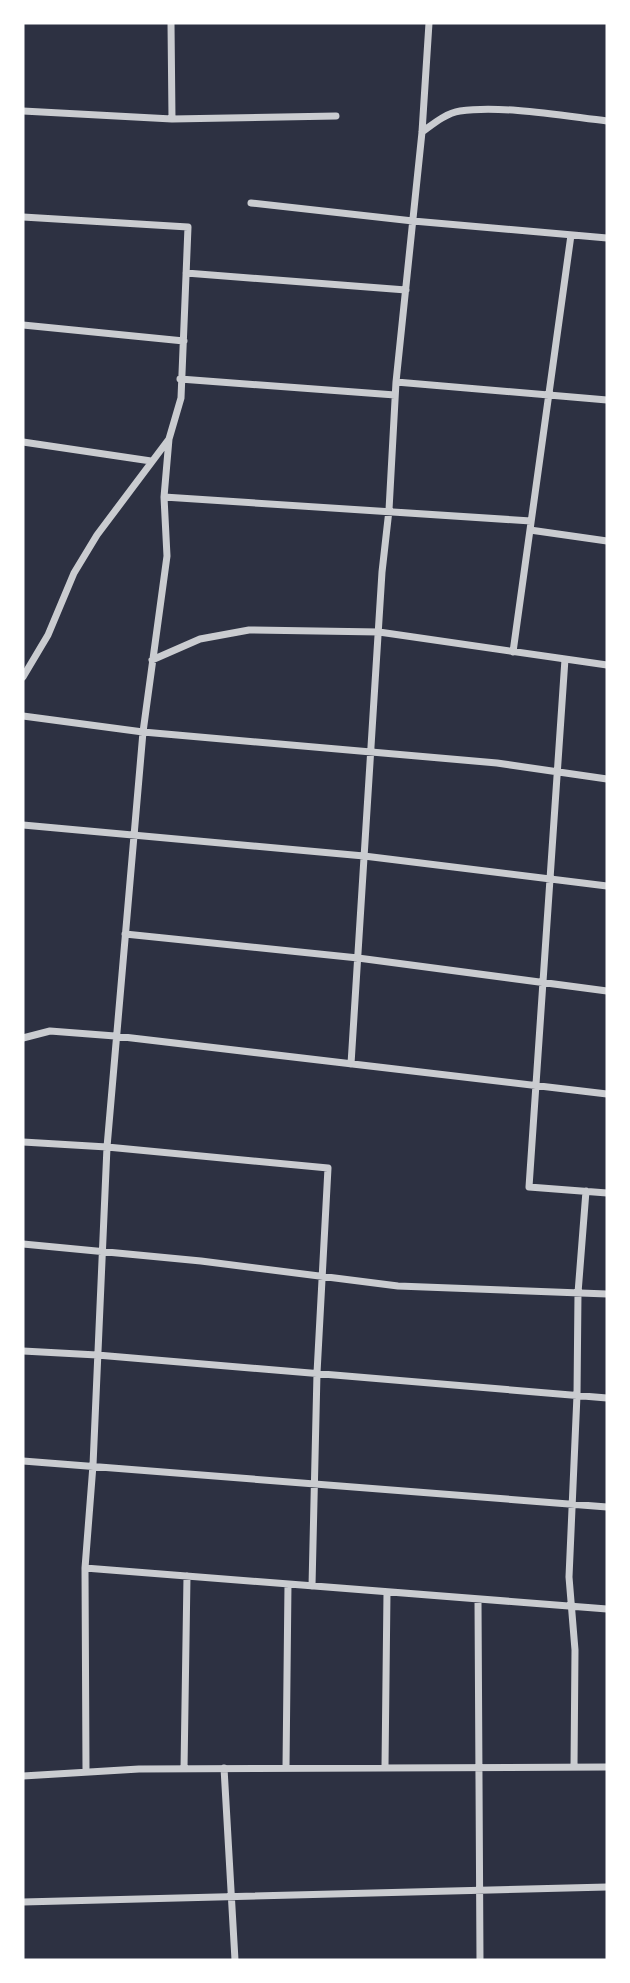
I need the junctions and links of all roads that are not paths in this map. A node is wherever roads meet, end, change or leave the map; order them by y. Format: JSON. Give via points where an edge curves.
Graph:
{"nodes":[{"id":1,"x":172,"y":23,"type":"edge"},
{"id":2,"x":429,"y":23,"type":"edge"},
{"id":3,"x":23,"y":111,"type":"edge"},
{"id":4,"x":337,"y":116,"type":"dead end"},
{"id":5,"x":172,"y":118,"type":"junction"},
{"id":6,"x":607,"y":121,"type":"edge"},
{"id":7,"x":422,"y":132,"type":"junction"},
{"id":8,"x":251,"y":203,"type":"dead end"},
{"id":9,"x":23,"y":217,"type":"edge"},
{"id":10,"x":413,"y":221,"type":"junction"},
{"id":11,"x":571,"y":235,"type":"junction"},
{"id":12,"x":607,"y":238,"type":"edge"},
{"id":13,"x":186,"y":273,"type":"junction"},
{"id":14,"x":406,"y":290,"type":"junction"},
{"id":15,"x":23,"y":325,"type":"edge"},
{"id":16,"x":184,"y":341,"type":"junction"},
{"id":17,"x":180,"y":379,"type":"junction"},
{"id":18,"x":396,"y":382,"type":"junction"},
{"id":19,"x":549,"y":394,"type":"junction"},
{"id":20,"x":395,"y":395,"type":"junction"},
{"id":21,"x":607,"y":400,"type":"edge"},
{"id":22,"x":169,"y":439,"type":"junction"},
{"id":23,"x":23,"y":442,"type":"edge"},
{"id":24,"x":151,"y":461,"type":"junction"},
{"id":25,"x":164,"y":497,"type":"junction"},
{"id":26,"x":389,"y":510,"type":"junction"},
{"id":27,"x":531,"y":521,"type":"junction"},
{"id":28,"x":530,"y":530,"type":"junction"},
{"id":29,"x":607,"y":541,"type":"edge"},
{"id":30,"x":379,"y":632,"type":"junction"},
{"id":31,"x":513,"y":652,"type":"junction"},
{"id":32,"x":565,"y":659,"type":"junction"},
{"id":33,"x":152,"y":660,"type":"junction"},
{"id":34,"x":607,"y":665,"type":"edge"},
{"id":35,"x":23,"y":677,"type":"edge"},
{"id":36,"x":23,"y":716,"type":"edge"},
{"id":37,"x":143,"y":732,"type":"junction"},
{"id":38,"x":371,"y":754,"type":"junction"},
{"id":39,"x":556,"y":773,"type":"junction"},
{"id":40,"x":607,"y":779,"type":"edge"},
{"id":41,"x":23,"y":825,"type":"edge"},
{"id":42,"x":135,"y":834,"type":"junction"},
{"id":43,"x":364,"y":856,"type":"junction"},
{"id":44,"x":551,"y":880,"type":"junction"},
{"id":45,"x":607,"y":886,"type":"edge"},
{"id":46,"x":124,"y":934,"type":"junction"},
{"id":47,"x":358,"y":958,"type":"junction"},
{"id":48,"x":545,"y":983,"type":"junction"},
{"id":49,"x":607,"y":991,"type":"edge"},
{"id":50,"x":115,"y":1036,"type":"junction"},
{"id":51,"x":23,"y":1038,"type":"edge"},
{"id":52,"x":351,"y":1064,"type":"junction"},
{"id":53,"x":535,"y":1085,"type":"junction"},
{"id":54,"x":607,"y":1094,"type":"edge"},
{"id":55,"x":23,"y":1142,"type":"edge"},
{"id":56,"x":107,"y":1147,"type":"junction"},
{"id":57,"x":586,"y":1191,"type":"junction"},
{"id":58,"x":607,"y":1193,"type":"edge"},
{"id":59,"x":23,"y":1244,"type":"edge"},
{"id":60,"x":101,"y":1250,"type":"junction"},
{"id":61,"x":322,"y":1277,"type":"junction"},
{"id":62,"x":578,"y":1293,"type":"junction"},
{"id":63,"x":607,"y":1294,"type":"edge"},
{"id":64,"x":23,"y":1351,"type":"edge"},
{"id":65,"x":97,"y":1355,"type":"junction"},
{"id":66,"x":317,"y":1373,"type":"junction"},
{"id":67,"x":577,"y":1395,"type":"junction"},
{"id":68,"x":607,"y":1398,"type":"edge"},
{"id":69,"x":23,"y":1461,"type":"edge"},
{"id":70,"x":93,"y":1465,"type":"junction"},
{"id":71,"x":314,"y":1483,"type":"junction"},
{"id":72,"x":572,"y":1505,"type":"junction"},
{"id":73,"x":607,"y":1507,"type":"edge"},
{"id":74,"x":85,"y":1568,"type":"junction"},
{"id":75,"x":187,"y":1576,"type":"junction"},
{"id":76,"x":288,"y":1584,"type":"junction"},
{"id":77,"x":312,"y":1586,"type":"junction"},
{"id":78,"x":387,"y":1592,"type":"junction"},
{"id":79,"x":478,"y":1600,"type":"junction"},
{"id":80,"x":572,"y":1607,"type":"junction"},
{"id":81,"x":607,"y":1609,"type":"edge"},
{"id":82,"x":384,"y":1766,"type":"junction"},
{"id":83,"x":480,"y":1766,"type":"junction"},
{"id":84,"x":286,"y":1767,"type":"junction"},
{"id":85,"x":574,"y":1767,"type":"junction"},
{"id":86,"x":607,"y":1767,"type":"edge"},
{"id":87,"x":224,"y":1768,"type":"junction"},
{"id":88,"x":184,"y":1769,"type":"junction"},
{"id":89,"x":86,"y":1771,"type":"junction"},
{"id":90,"x":23,"y":1776,"type":"edge"},
{"id":91,"x":607,"y":1887,"type":"edge"},
{"id":92,"x":481,"y":1891,"type":"junction"},
{"id":93,"x":232,"y":1896,"type":"junction"},
{"id":94,"x":23,"y":1902,"type":"edge"},
{"id":95,"x":235,"y":1960,"type":"edge"},
{"id":96,"x":480,"y":1960,"type":"edge"}],
"edges":[{"from":1,"to":5,"type":"street"},
{"from":2,"to":7,"type":"street"},
{"from":3,"to":5,"type":"street"},
{"from":4,"to":5,"type":"street"},
{"from":6,"to":7,"type":"street","via":[[547,113],[458,111]]},
{"from":7,"to":10,"type":"street"},
{"from":8,"to":10,"type":"street"},
{"from":9,"to":13,"type":"street","via":[[188,227]]},
{"from":10,"to":11,"type":"street"},
{"from":10,"to":14,"type":"street"},
{"from":11,"to":12,"type":"street"},
{"from":11,"to":19,"type":"street"},
{"from":13,"to":14,"type":"street"},
{"from":13,"to":16,"type":"street"},
{"from":14,"to":18,"type":"street"},
{"from":15,"to":16,"type":"street"},
{"from":16,"to":17,"type":"street"},
{"from":17,"to":20,"type":"street"},
{"from":17,"to":22,"type":"street","via":[[181,398]]},
{"from":18,"to":19,"type":"street"},
{"from":18,"to":20,"type":"street"},
{"from":19,"to":21,"type":"street"},
{"from":19,"to":27,"type":"street"},
{"from":20,"to":26,"type":"street"},
{"from":22,"to":24,"type":"street"},
{"from":22,"to":25,"type":"street"},
{"from":23,"to":24,"type":"street"},
{"from":24,"to":35,"type":"street","via":[[79,564],[48,635]]},
{"from":25,"to":26,"type":"street"},
{"from":25,"to":33,"type":"street","via":[[167,556]]},
{"from":26,"to":27,"type":"street"},
{"from":26,"to":30,"type":"street"},
{"from":27,"to":28,"type":"street"},
{"from":28,"to":29,"type":"street"},
{"from":28,"to":31,"type":"street"},
{"from":30,"to":31,"type":"street"},
{"from":30,"to":33,"type":"street","via":[[231,632],[200,639]]},
{"from":30,"to":38,"type":"street"},
{"from":31,"to":32,"type":"street"},
{"from":32,"to":34,"type":"street"},
{"from":32,"to":39,"type":"street"},
{"from":33,"to":37,"type":"street"},
{"from":36,"to":37,"type":"street"},
{"from":37,"to":38,"type":"street"},
{"from":37,"to":42,"type":"street"},
{"from":38,"to":39,"type":"street","via":[[445,758]]},
{"from":38,"to":43,"type":"street"},
{"from":39,"to":40,"type":"street"},
{"from":39,"to":44,"type":"street"},
{"from":41,"to":42,"type":"street"},
{"from":42,"to":43,"type":"street"},
{"from":42,"to":46,"type":"street"},
{"from":43,"to":44,"type":"street"},
{"from":43,"to":47,"type":"street"},
{"from":44,"to":45,"type":"street"},
{"from":44,"to":48,"type":"street"},
{"from":46,"to":47,"type":"street"},
{"from":46,"to":50,"type":"street"},
{"from":47,"to":48,"type":"street"},
{"from":47,"to":52,"type":"street"},
{"from":48,"to":49,"type":"street"},
{"from":48,"to":53,"type":"street"},
{"from":50,"to":51,"type":"street","via":[[50,1031]]},
{"from":50,"to":52,"type":"street"},
{"from":50,"to":56,"type":"street"},
{"from":52,"to":53,"type":"street"},
{"from":53,"to":54,"type":"street"},
{"from":53,"to":57,"type":"street","via":[[529,1187]]},
{"from":55,"to":56,"type":"street"},
{"from":56,"to":60,"type":"street"},
{"from":56,"to":61,"type":"street","via":[[328,1168]]},
{"from":57,"to":58,"type":"street"},
{"from":57,"to":62,"type":"street"},
{"from":59,"to":60,"type":"street"},
{"from":60,"to":61,"type":"street"},
{"from":60,"to":65,"type":"street"},
{"from":61,"to":62,"type":"street","via":[[398,1286]]},
{"from":61,"to":66,"type":"street"},
{"from":62,"to":63,"type":"street"},
{"from":62,"to":67,"type":"street"},
{"from":64,"to":65,"type":"street"},
{"from":65,"to":66,"type":"street"},
{"from":65,"to":70,"type":"street"},
{"from":66,"to":67,"type":"street"},
{"from":66,"to":71,"type":"street"},
{"from":67,"to":68,"type":"street"},
{"from":67,"to":72,"type":"street"},
{"from":69,"to":70,"type":"street"},
{"from":70,"to":71,"type":"street"},
{"from":70,"to":74,"type":"street"},
{"from":71,"to":72,"type":"street"},
{"from":71,"to":77,"type":"street"},
{"from":72,"to":73,"type":"street"},
{"from":72,"to":80,"type":"street"},
{"from":74,"to":75,"type":"street"},
{"from":74,"to":89,"type":"street"},
{"from":75,"to":76,"type":"street"},
{"from":75,"to":88,"type":"street"},
{"from":76,"to":77,"type":"street"},
{"from":76,"to":84,"type":"street"},
{"from":77,"to":78,"type":"street"},
{"from":78,"to":79,"type":"street"},
{"from":78,"to":82,"type":"street"},
{"from":79,"to":80,"type":"street"},
{"from":79,"to":83,"type":"street"},
{"from":80,"to":81,"type":"street"},
{"from":80,"to":85,"type":"street"},
{"from":82,"to":83,"type":"street"},
{"from":82,"to":84,"type":"street"},
{"from":83,"to":85,"type":"street"},
{"from":83,"to":92,"type":"street"},
{"from":84,"to":87,"type":"street"},
{"from":85,"to":86,"type":"street"},
{"from":87,"to":88,"type":"street"},
{"from":87,"to":93,"type":"street"},
{"from":88,"to":89,"type":"street"},
{"from":89,"to":90,"type":"street"},
{"from":91,"to":92,"type":"street"},
{"from":92,"to":93,"type":"street"},
{"from":92,"to":96,"type":"street"},
{"from":93,"to":94,"type":"street"},
{"from":93,"to":95,"type":"street"}]}
